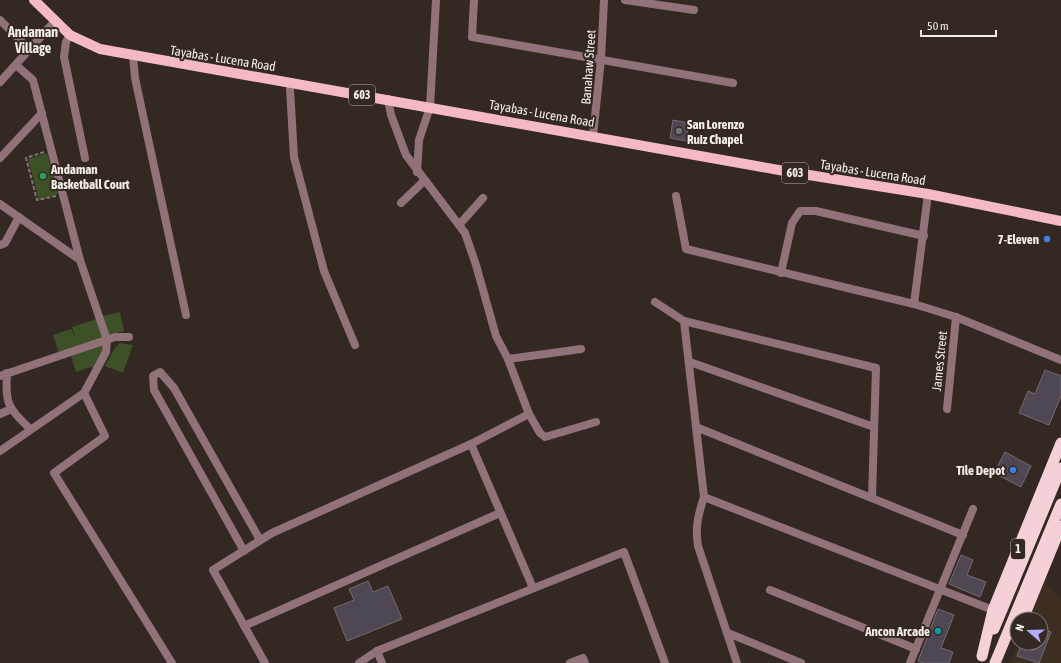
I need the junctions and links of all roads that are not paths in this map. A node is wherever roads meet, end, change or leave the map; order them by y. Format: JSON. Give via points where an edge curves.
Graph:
{"nodes":[{"id":1,"x":34,"y":0,"type":"edge"},
{"id":2,"x":436,"y":0,"type":"edge"},
{"id":3,"x":474,"y":0,"type":"edge"},
{"id":4,"x":604,"y":0,"type":"edge"},
{"id":5,"x":625,"y":0,"type":"edge"},
{"id":6,"x":694,"y":10,"type":"dead end"},
{"id":7,"x":0,"y":20,"type":"edge"},
{"id":8,"x":55,"y":22,"type":"junction"},
{"id":9,"x":70,"y":35,"type":"junction"},
{"id":10,"x":30,"y":50,"type":"junction"},
{"id":11,"x":133,"y":56,"type":"junction"},
{"id":12,"x":601,"y":59,"type":"junction"},
{"id":13,"x":16,"y":65,"type":"junction"},
{"id":14,"x":0,"y":82,"type":"edge"},
{"id":15,"x":291,"y":82,"type":"junction"},
{"id":16,"x":733,"y":83,"type":"dead end"},
{"id":17,"x":388,"y":99,"type":"junction"},
{"id":18,"x":430,"y":107,"type":"junction"},
{"id":19,"x":42,"y":113,"type":"junction"},
{"id":20,"x":593,"y":136,"type":"junction"},
{"id":21,"x":0,"y":158,"type":"edge"},
{"id":22,"x":85,"y":158,"type":"dead end"},
{"id":23,"x":417,"y":172,"type":"junction"},
{"id":24,"x":424,"y":181,"type":"junction"},
{"id":25,"x":928,"y":194,"type":"junction"},
{"id":26,"x":676,"y":196,"type":"dead end"},
{"id":27,"x":483,"y":198,"type":"dead end"},
{"id":28,"x":401,"y":203,"type":"dead end"},
{"id":29,"x":0,"y":204,"type":"edge"},
{"id":30,"x":19,"y":217,"type":"junction"},
{"id":31,"x":1061,"y":221,"type":"edge"},
{"id":32,"x":459,"y":225,"type":"junction"},
{"id":33,"x":924,"y":236,"type":"junction"},
{"id":34,"x":0,"y":245,"type":"edge"},
{"id":35,"x":80,"y":260,"type":"junction"},
{"id":36,"x":781,"y":273,"type":"junction"},
{"id":37,"x":655,"y":302,"type":"dead end"},
{"id":38,"x":914,"y":304,"type":"junction"},
{"id":39,"x":186,"y":315,"type":"dead end"},
{"id":40,"x":956,"y":317,"type":"junction"},
{"id":41,"x":684,"y":321,"type":"junction"},
{"id":42,"x":129,"y":338,"type":"dead end"},
{"id":43,"x":107,"y":340,"type":"junction"},
{"id":44,"x":355,"y":344,"type":"dead end"},
{"id":45,"x":581,"y":349,"type":"dead end"},
{"id":46,"x":508,"y":359,"type":"junction"},
{"id":47,"x":1061,"y":360,"type":"edge"},
{"id":48,"x":690,"y":362,"type":"junction"},
{"id":49,"x":4,"y":374,"type":"edge"},
{"id":50,"x":84,"y":393,"type":"junction"},
{"id":51,"x":947,"y":408,"type":"dead end"},
{"id":52,"x":11,"y":409,"type":"junction"},
{"id":53,"x":0,"y":414,"type":"edge"},
{"id":54,"x":529,"y":414,"type":"junction"},
{"id":55,"x":596,"y":422,"type":"dead end"},
{"id":56,"x":696,"y":427,"type":"junction"},
{"id":57,"x":874,"y":427,"type":"junction"},
{"id":58,"x":30,"y":429,"type":"junction"},
{"id":59,"x":1061,"y":443,"type":"edge"},
{"id":60,"x":471,"y":444,"type":"junction"},
{"id":61,"x":0,"y":451,"type":"edge"},
{"id":62,"x":1061,"y":468,"type":"edge"},
{"id":63,"x":704,"y":497,"type":"junction"},
{"id":64,"x":872,"y":498,"type":"junction"},
{"id":65,"x":1061,"y":504,"type":"edge"},
{"id":66,"x":973,"y":509,"type":"dead end"},
{"id":67,"x":500,"y":513,"type":"junction"},
{"id":68,"x":1061,"y":526,"type":"edge"},
{"id":69,"x":962,"y":535,"type":"junction"},
{"id":70,"x":260,"y":540,"type":"junction"},
{"id":71,"x":244,"y":551,"type":"junction"},
{"id":72,"x":533,"y":588,"type":"junction"},
{"id":73,"x":770,"y":590,"type":"dead end"},
{"id":74,"x":940,"y":590,"type":"junction"},
{"id":75,"x":993,"y":610,"type":"junction"},
{"id":76,"x":1025,"y":611,"type":"edge"},
{"id":77,"x":244,"y":626,"type":"junction"},
{"id":78,"x":728,"y":633,"type":"junction"},
{"id":79,"x":1009,"y":641,"type":"edge"},
{"id":80,"x":916,"y":649,"type":"junction"},
{"id":81,"x":377,"y":651,"type":"junction"},
{"id":82,"x":981,"y":660,"type":"edge"},
{"id":83,"x":996,"y":662,"type":"edge"},
{"id":84,"x":172,"y":663,"type":"edge"},
{"id":85,"x":265,"y":663,"type":"edge"},
{"id":86,"x":359,"y":663,"type":"edge"},
{"id":87,"x":382,"y":663,"type":"edge"},
{"id":88,"x":570,"y":663,"type":"edge"},
{"id":89,"x":585,"y":663,"type":"edge"},
{"id":90,"x":665,"y":663,"type":"edge"},
{"id":91,"x":737,"y":663,"type":"edge"},
{"id":92,"x":801,"y":663,"type":"edge"},
{"id":93,"x":910,"y":663,"type":"edge"}],
"edges":[{"from":1,"to":8,"type":"main road","name":"Tayabas - Lucena Road","number":"603"},
{"from":2,"to":18,"type":"street"},
{"from":3,"to":12,"type":"street","via":[[472,37]]},
{"from":4,"to":12,"type":"street","name":"Banahaw Street"},
{"from":5,"to":6,"type":"street"},
{"from":7,"to":10,"type":"street"},
{"from":8,"to":9,"type":"main road","name":"Tayabas - Lucena Road","number":"603"},
{"from":8,"to":10,"type":"street"},
{"from":9,"to":11,"type":"main road","name":"Tayabas - Lucena Road","number":"603","via":[[100,49]]},
{"from":9,"to":22,"type":"street","via":[[66,42],[64,57]]},
{"from":10,"to":13,"type":"street"},
{"from":11,"to":15,"type":"main road","name":"Tayabas - Lucena Road","number":"603"},
{"from":11,"to":39,"type":"street","via":[[135,78]]},
{"from":12,"to":16,"type":"street"},
{"from":12,"to":20,"type":"street","name":"Banahaw Street"},
{"from":13,"to":14,"type":"street"},
{"from":13,"to":19,"type":"street","via":[[33,80]]},
{"from":15,"to":17,"type":"main road","name":"Tayabas - Lucena Road","number":"603"},
{"from":15,"to":44,"type":"street","via":[[294,157],[324,271]]},
{"from":17,"to":18,"type":"main road","name":"Tayabas - Lucena Road","number":"603"},
{"from":17,"to":23,"type":"street","via":[[391,115],[406,155]]},
{"from":18,"to":20,"type":"main road","name":"Tayabas - Lucena Road","number":"603"},
{"from":18,"to":23,"type":"street","via":[[419,140]]},
{"from":19,"to":21,"type":"street"},
{"from":19,"to":35,"type":"street"},
{"from":20,"to":25,"type":"main road","name":"Tayabas - Lucena Road","number":"603"},
{"from":23,"to":24,"type":"street"},
{"from":24,"to":28,"type":"street"},
{"from":24,"to":32,"type":"street"},
{"from":25,"to":31,"type":"main road","name":"Tayabas - Lucena Road","number":"603"},
{"from":25,"to":33,"type":"street"},
{"from":26,"to":36,"type":"street","via":[[686,249]]},
{"from":27,"to":32,"type":"street"},
{"from":29,"to":30,"type":"street"},
{"from":30,"to":34,"type":"street","via":[[5,243]]},
{"from":30,"to":35,"type":"street"},
{"from":32,"to":46,"type":"street","via":[[465,233],[476,265],[496,336]]},
{"from":33,"to":36,"type":"street","via":[[816,211],[800,211],[792,223]]},
{"from":33,"to":38,"type":"street"},
{"from":35,"to":43,"type":"street"},
{"from":36,"to":38,"type":"street"},
{"from":37,"to":41,"type":"street"},
{"from":38,"to":40,"type":"street"},
{"from":40,"to":47,"type":"street"},
{"from":40,"to":51,"type":"street","name":"James Street"},
{"from":41,"to":48,"type":"street"},
{"from":41,"to":57,"type":"street","via":[[876,368]]},
{"from":42,"to":43,"type":"street","via":[[115,337]]},
{"from":43,"to":49,"type":"street"},
{"from":43,"to":50,"type":"street","via":[[106,352]]},
{"from":45,"to":46,"type":"street"},
{"from":46,"to":54,"type":"street"},
{"from":48,"to":56,"type":"street"},
{"from":48,"to":57,"type":"street"},
{"from":49,"to":52,"type":"street","via":[[6,395]]},
{"from":50,"to":58,"type":"street"},
{"from":50,"to":84,"type":"street","via":[[105,436],[54,473]]},
{"from":52,"to":53,"type":"street"},
{"from":52,"to":58,"type":"street"},
{"from":54,"to":55,"type":"street","via":[[540,433],[545,436]]},
{"from":54,"to":60,"type":"street"},
{"from":56,"to":63,"type":"street"},
{"from":56,"to":64,"type":"street"},
{"from":57,"to":64,"type":"street"},
{"from":58,"to":61,"type":"street"},
{"from":59,"to":75,"type":"highway","number":"1"},
{"from":60,"to":67,"type":"street"},
{"from":60,"to":70,"type":"street"},
{"from":62,"to":82,"type":"highway","number":"1"},
{"from":63,"to":74,"type":"street"},
{"from":63,"to":78,"type":"street","via":[[695,532]]},
{"from":64,"to":69,"type":"street"},
{"from":65,"to":83,"type":"highway","number":"1"},
{"from":66,"to":69,"type":"street"},
{"from":67,"to":72,"type":"street"},
{"from":67,"to":77,"type":"street"},
{"from":68,"to":76,"type":"highway"},
{"from":69,"to":74,"type":"street"},
{"from":70,"to":71,"type":"street"},
{"from":70,"to":71,"type":"street","via":[[174,388],[160,372],[153,376],[154,390]]},
{"from":71,"to":77,"type":"street","via":[[213,570]]},
{"from":72,"to":81,"type":"street"},
{"from":72,"to":90,"type":"street","via":[[624,552]]},
{"from":73,"to":80,"type":"street"},
{"from":74,"to":75,"type":"street"},
{"from":74,"to":80,"type":"street"},
{"from":75,"to":82,"type":"highway","number":"1"},
{"from":77,"to":85,"type":"street"},
{"from":78,"to":91,"type":"street"},
{"from":78,"to":92,"type":"street"},
{"from":79,"to":83,"type":"highway","number":"1"},
{"from":80,"to":93,"type":"street"},
{"from":81,"to":86,"type":"street"},
{"from":81,"to":87,"type":"street"},
{"from":88,"to":89,"type":"street","via":[[583,658]]}]}
